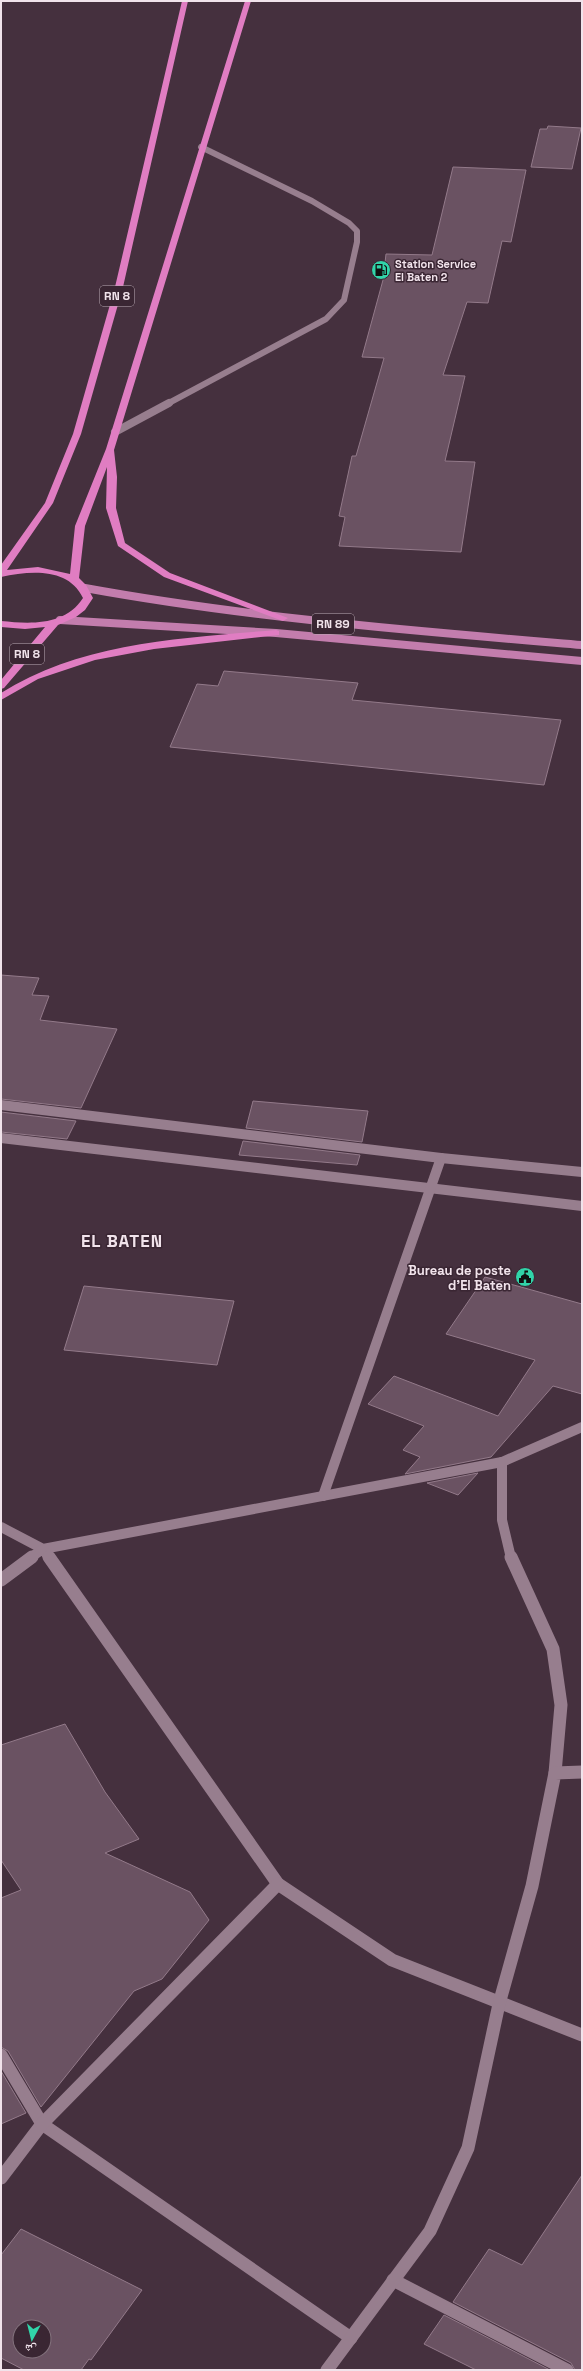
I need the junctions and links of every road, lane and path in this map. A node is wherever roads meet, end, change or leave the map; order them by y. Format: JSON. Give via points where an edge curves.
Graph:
{"nodes":[{"id":1,"x":185,"y":1,"type":"edge"},
{"id":2,"x":247,"y":3,"type":"edge"},
{"id":3,"x":201,"y":147,"type":"junction"},
{"id":4,"x":115,"y":432,"type":"junction"},
{"id":5,"x":110,"y":449,"type":"junction"},
{"id":6,"x":1,"y":573,"type":"edge"},
{"id":7,"x":74,"y":579,"type":"junction"},
{"id":8,"x":86,"y":588,"type":"junction"},
{"id":9,"x":283,"y":618,"type":"junction"},
{"id":10,"x":57,"y":622,"type":"junction"},
{"id":11,"x":1,"y":624,"type":"edge"},
{"id":12,"x":276,"y":633,"type":"junction"},
{"id":13,"x":582,"y":645,"type":"edge"},
{"id":14,"x":582,"y":662,"type":"edge"},
{"id":15,"x":1,"y":686,"type":"edge"},
{"id":16,"x":1,"y":696,"type":"edge"},
{"id":17,"x":1,"y":1105,"type":"edge"},
{"id":18,"x":1,"y":1138,"type":"edge"},
{"id":19,"x":441,"y":1158,"type":"junction"},
{"id":20,"x":582,"y":1172,"type":"edge"},
{"id":21,"x":429,"y":1189,"type":"junction"},
{"id":22,"x":582,"y":1206,"type":"edge"},
{"id":23,"x":582,"y":1427,"type":"edge"},
{"id":24,"x":502,"y":1462,"type":"junction"},
{"id":25,"x":323,"y":1496,"type":"junction"},
{"id":26,"x":1,"y":1527,"type":"edge"},
{"id":27,"x":43,"y":1549,"type":"junction"},
{"id":28,"x":1,"y":1580,"type":"edge"},
{"id":29,"x":582,"y":1772,"type":"edge"},
{"id":30,"x":555,"y":1773,"type":"junction"},
{"id":31,"x":278,"y":1884,"type":"junction"},
{"id":32,"x":499,"y":2004,"type":"junction"},
{"id":33,"x":582,"y":2035,"type":"edge"},
{"id":34,"x":1,"y":2055,"type":"edge"},
{"id":35,"x":42,"y":2124,"type":"junction"},
{"id":36,"x":1,"y":2178,"type":"edge"},
{"id":37,"x":393,"y":2280,"type":"junction"},
{"id":38,"x":351,"y":2338,"type":"junction"},
{"id":39,"x":327,"y":2370,"type":"edge"},
{"id":40,"x":567,"y":2370,"type":"edge"}],
"edges":[{"from":1,"to":6,"type":"highway","number":"RN 8","via":[[119,287],[78,434],[49,503]]},
{"from":2,"to":3,"type":"highway","number":"RN 8"},
{"from":3,"to":4,"type":"highway","number":"RN 8"},
{"from":3,"to":4,"type":"street","via":[[312,201],[349,223],[357,231],[357,242],[344,300],[326,319]]},
{"from":4,"to":5,"type":"highway","number":"RN 8"},
{"from":5,"to":7,"type":"highway","number":"RN 8","via":[[80,526]]},
{"from":5,"to":9,"type":"highway","via":[[113,477],[111,508],[121,544],[167,575]]},
{"from":6,"to":7,"type":"highway","via":[[38,570]]},
{"from":7,"to":8,"type":"highway"},
{"from":8,"to":9,"type":"main road","number":"RN 89","via":[[170,604]]},
{"from":8,"to":10,"type":"highway","via":[[88,598],[83,608],[71,617]]},
{"from":9,"to":13,"type":"main road","number":"RN 89"},
{"from":10,"to":11,"type":"highway","via":[[35,626]]},
{"from":10,"to":12,"type":"main road","via":[[144,624]]},
{"from":10,"to":15,"type":"highway","number":"RN 8"},
{"from":12,"to":14,"type":"main road"},
{"from":12,"to":16,"type":"highway","via":[[189,641],[137,649],[82,662],[35,677]]},
{"from":17,"to":19,"type":"street"},
{"from":18,"to":21,"type":"street"},
{"from":19,"to":20,"type":"street"},
{"from":19,"to":21,"type":"street"},
{"from":21,"to":22,"type":"street"},
{"from":21,"to":25,"type":"street"},
{"from":23,"to":24,"type":"street"},
{"from":24,"to":25,"type":"street"},
{"from":24,"to":30,"type":"street","via":[[502,1520],[510,1555],[553,1649],[561,1705]]},
{"from":25,"to":27,"type":"street"},
{"from":26,"to":27,"type":"street"},
{"from":27,"to":28,"type":"street"},
{"from":27,"to":31,"type":"street"},
{"from":29,"to":30,"type":"street"},
{"from":30,"to":32,"type":"street","via":[[532,1886]]},
{"from":31,"to":32,"type":"street","via":[[392,1960]]},
{"from":31,"to":35,"type":"street"},
{"from":32,"to":33,"type":"street"},
{"from":32,"to":37,"type":"street","via":[[468,2148],[430,2231]]},
{"from":34,"to":35,"type":"street"},
{"from":35,"to":36,"type":"street"},
{"from":35,"to":38,"type":"street"},
{"from":37,"to":38,"type":"street"},
{"from":37,"to":40,"type":"street"},
{"from":38,"to":39,"type":"street"}]}
